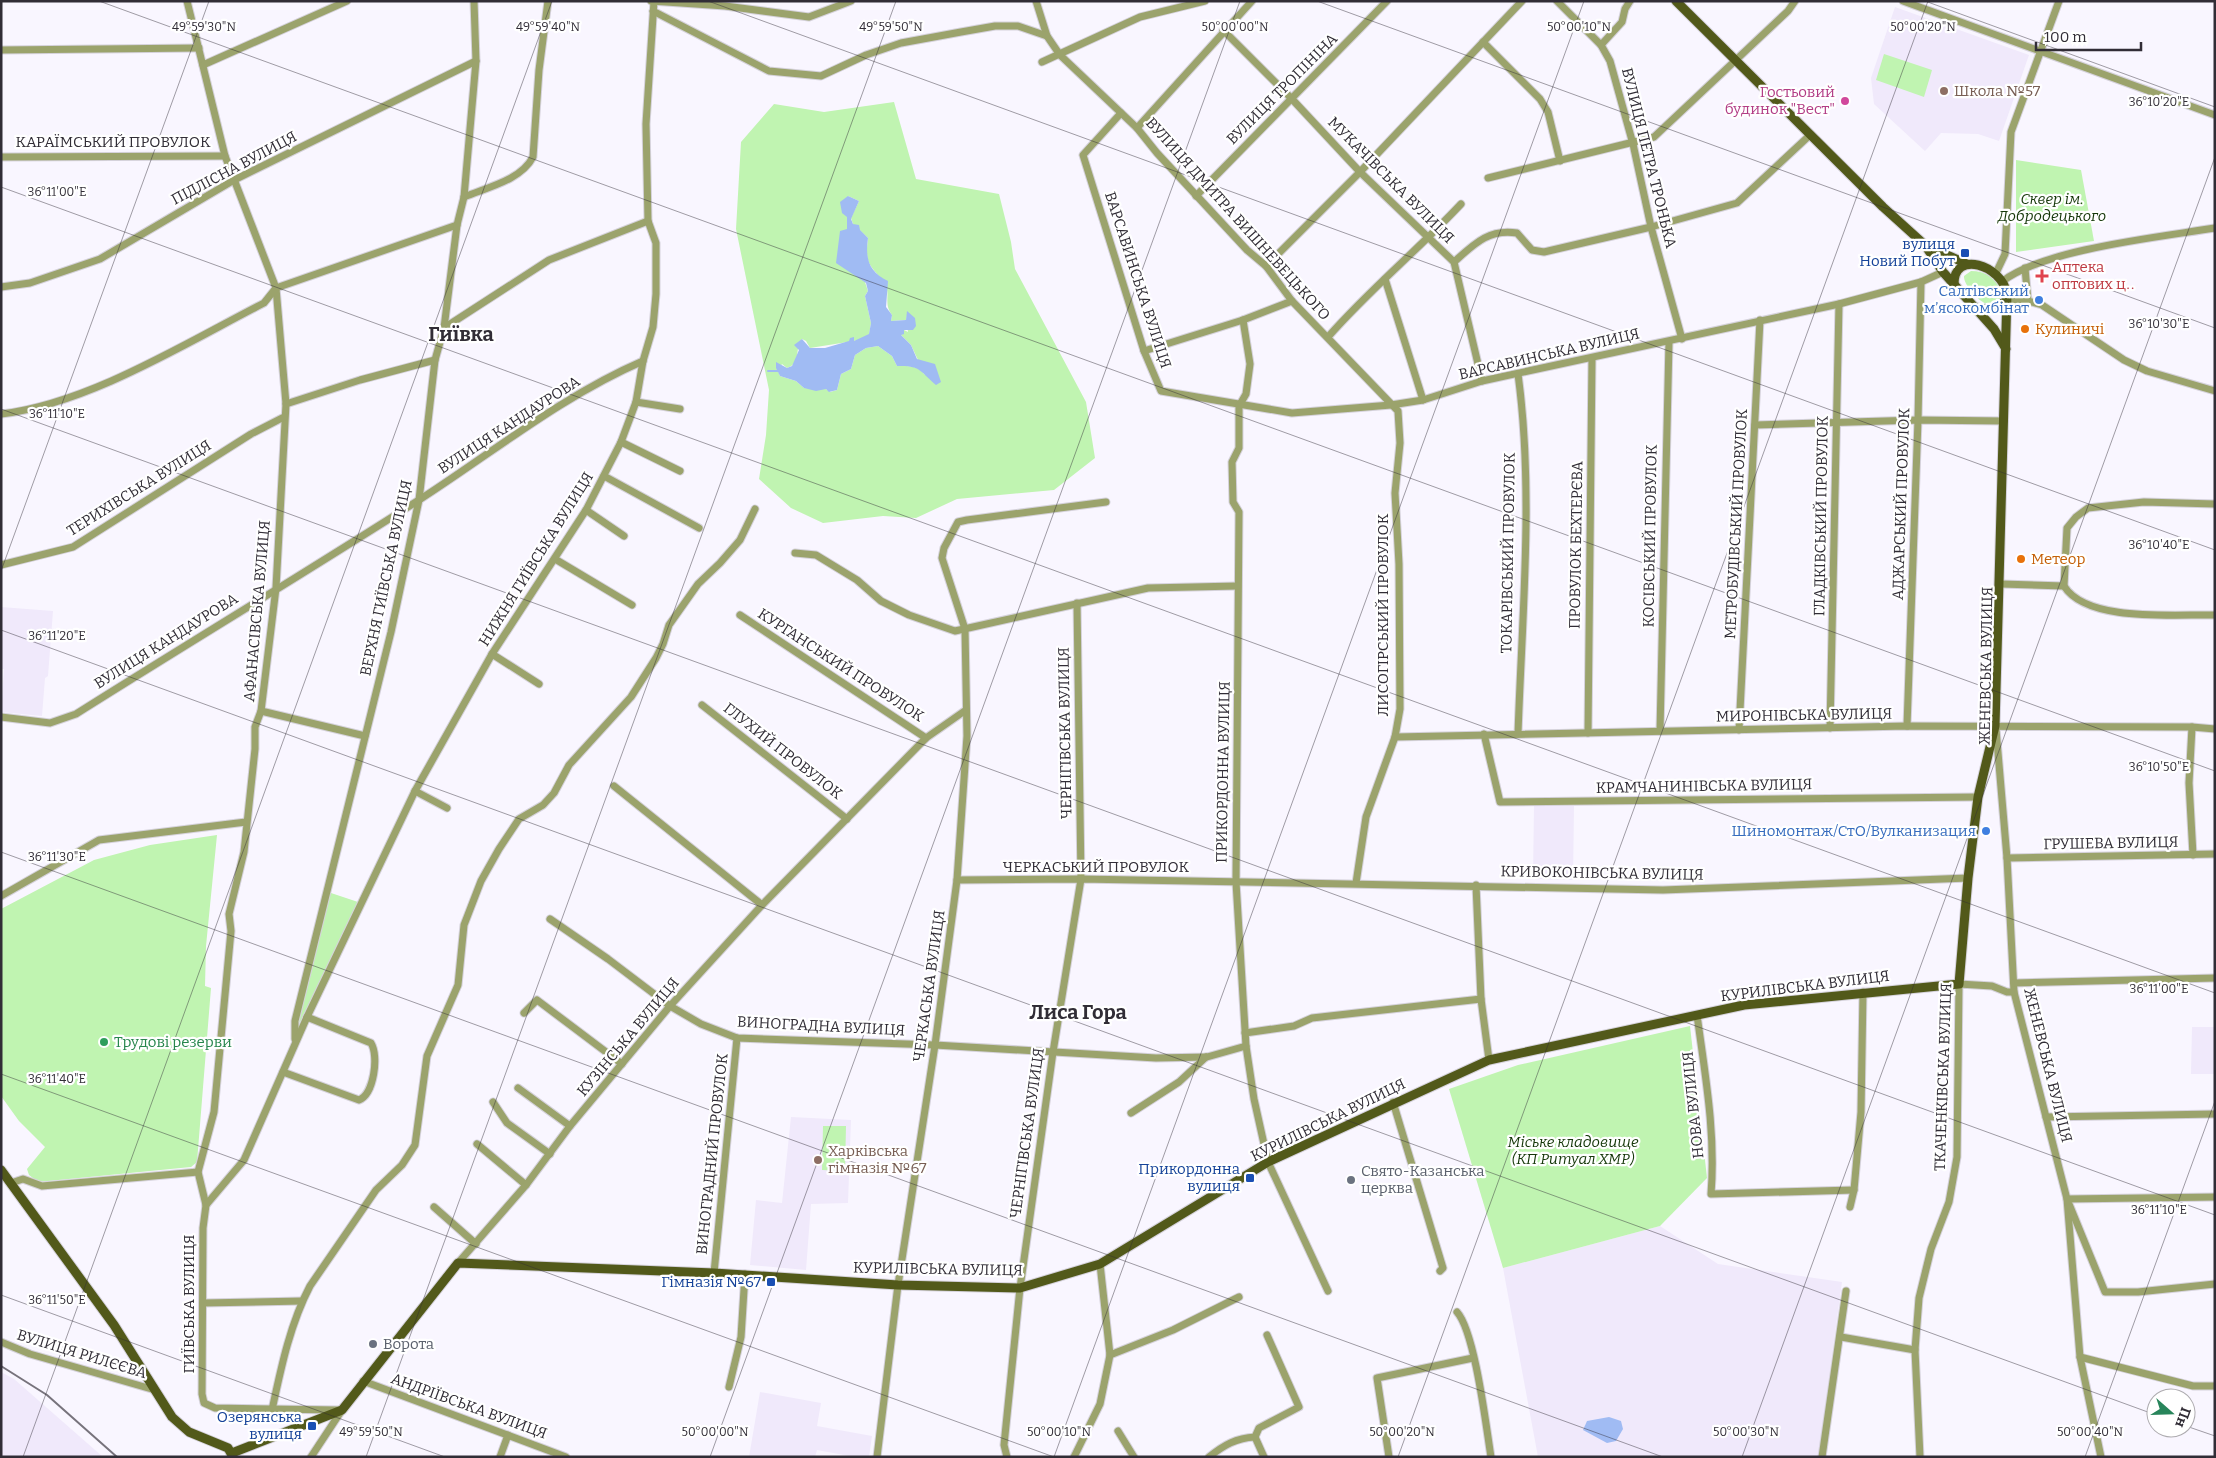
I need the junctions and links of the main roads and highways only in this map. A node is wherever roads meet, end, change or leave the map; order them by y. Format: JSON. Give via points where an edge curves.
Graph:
{"nodes":[{"id":1,"x":1676,"y":1,"type":"edge"},
{"id":2,"x":1925,"y":245,"type":"junction"},
{"id":3,"x":1967,"y":264,"type":"junction"},
{"id":4,"x":1954,"y":285,"type":"junction"},
{"id":5,"x":2006,"y":301,"type":"junction"},
{"id":6,"x":1977,"y":308,"type":"junction"},
{"id":7,"x":2007,"y":351,"type":"junction"},
{"id":8,"x":1996,"y":726,"type":"joint"},
{"id":9,"x":1959,"y":984,"type":"joint"},
{"id":10,"x":1,"y":1170,"type":"edge"},
{"id":11,"x":458,"y":1263,"type":"joint"},
{"id":12,"x":233,"y":1455,"type":"edge"}],
"edges":[{"from":1,"to":2,"type":"main road"},
{"from":2,"to":3,"type":"main road"},
{"from":2,"to":4,"type":"main road"},
{"from":3,"to":4,"type":"main road","via":[[1956,274]]},
{"from":3,"to":5,"type":"main road","via":[[1983,266],[1996,273],[2003,281]]},
{"from":4,"to":6,"type":"main road"},
{"from":5,"to":6,"type":"main road","via":[[1998,307]]},
{"from":5,"to":7,"type":"main road","name":"ЖЕНЕВСЬКА ВУЛИЦЯ"},
{"from":6,"to":7,"type":"main road"},
{"from":7,"to":8,"type":"main road","name":"ЖЕНЕВСЬКА ВУЛИЦЯ"},
{"from":8,"to":9,"type":"main road","name":"ТКАЧЕНКІВСЬКА ВУЛИЦЯ","via":[[1978,797]]},
{"from":9,"to":11,"type":"main road","name":"КУРИЛІВСЬКА ВУЛИЦЯ","via":[[1744,1005],[1488,1060],[1268,1162],[1100,1264],[1020,1288]]},
{"from":10,"to":12,"type":"main road","via":[[114,1325],[180,1426],[196,1436],[225,1446]]},
{"from":11,"to":12,"type":"main road","name":"КУЗІНСЬКА ВУЛИЦЯ","via":[[342,1410]]}]}
